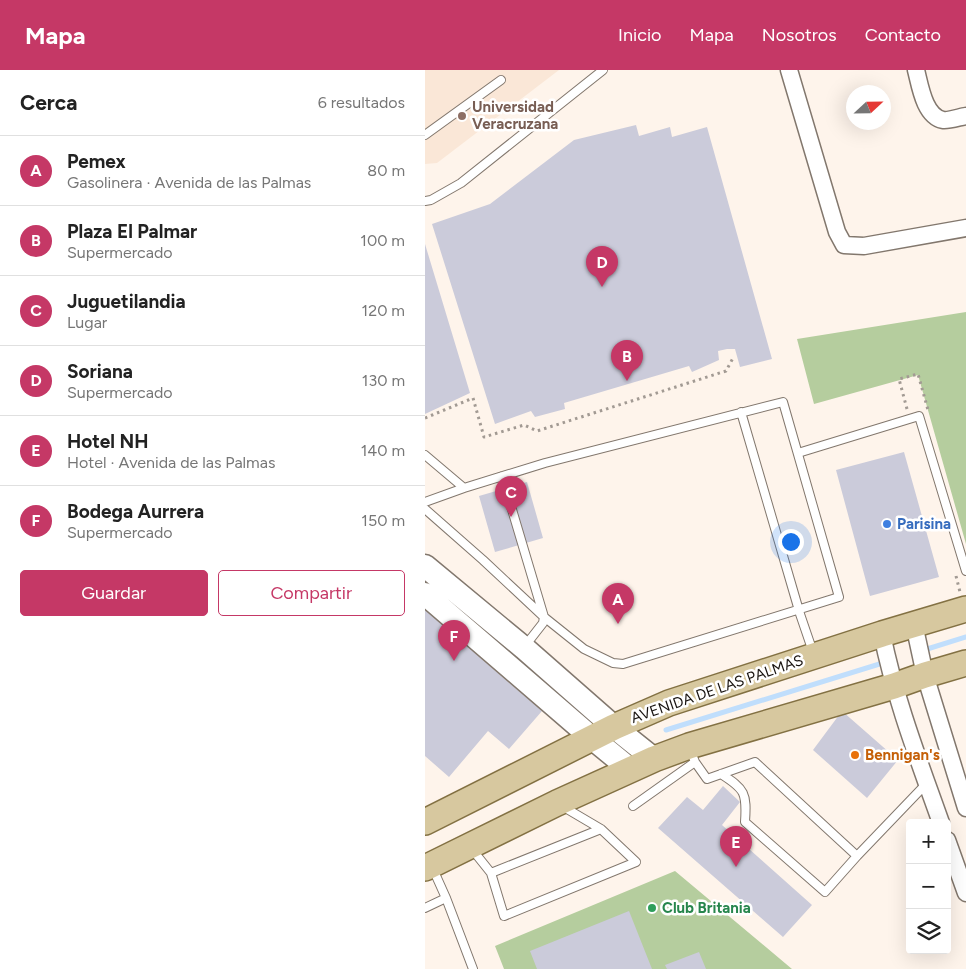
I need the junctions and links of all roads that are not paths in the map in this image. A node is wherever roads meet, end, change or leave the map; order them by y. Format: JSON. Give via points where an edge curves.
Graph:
{"nodes":[{"id":1,"x":603,"y":70,"type":"edge"},
{"id":2,"x":789,"y":70,"type":"edge"},
{"id":3,"x":916,"y":70,"type":"edge"},
{"id":4,"x":501,"y":80,"type":"dead end"},
{"id":5,"x":966,"y":116,"type":"edge"},
{"id":6,"x":425,"y":135,"type":"edge"},
{"id":7,"x":425,"y":201,"type":"edge"},
{"id":8,"x":966,"y":228,"type":"edge"},
{"id":9,"x":741,"y":412,"type":"junction"},
{"id":10,"x":798,"y":453,"type":"junction"},
{"id":11,"x":425,"y":455,"type":"edge"},
{"id":12,"x":502,"y":476,"type":"junction"},
{"id":13,"x":464,"y":488,"type":"junction"},
{"id":14,"x":425,"y":502,"type":"edge"},
{"id":15,"x":425,"y":509,"type":"edge"},
{"id":16,"x":425,"y":566,"type":"edge"},
{"id":17,"x":966,"y":570,"type":"edge"},
{"id":18,"x":425,"y":594,"type":"edge"},
{"id":19,"x":799,"y":609,"type":"junction"},
{"id":20,"x":966,"y":609,"type":"edge"},
{"id":21,"x":485,"y":616,"type":"junction"},
{"id":22,"x":544,"y":617,"type":"junction"},
{"id":23,"x":914,"y":624,"type":"junction"},
{"id":24,"x":472,"y":634,"type":"junction"},
{"id":25,"x":881,"y":634,"type":"junction"},
{"id":26,"x":524,"y":648,"type":"junction"},
{"id":27,"x":814,"y":656,"type":"junction"},
{"id":28,"x":966,"y":664,"type":"edge"},
{"id":29,"x":925,"y":675,"type":"junction"},
{"id":30,"x":894,"y":686,"type":"junction"},
{"id":31,"x":614,"y":727,"type":"junction"},
{"id":32,"x":592,"y":738,"type":"junction"},
{"id":33,"x":692,"y":754,"type":"junction"},
{"id":34,"x":654,"y":759,"type":"junction"},
{"id":35,"x":631,"y":770,"type":"junction"},
{"id":36,"x":721,"y":774,"type":"junction"},
{"id":37,"x":927,"y":784,"type":"junction"},
{"id":38,"x":557,"y":803,"type":"junction"},
{"id":39,"x":633,"y":806,"type":"dead end"},
{"id":40,"x":966,"y":808,"type":"edge"},
{"id":41,"x":940,"y":819,"type":"edge"},
{"id":42,"x":425,"y":822,"type":"edge"},
{"id":43,"x":601,"y":829,"type":"junction"},
{"id":44,"x":470,"y":847,"type":"junction"},
{"id":45,"x":951,"y":851,"type":"edge"},
{"id":46,"x":857,"y":856,"type":"junction"},
{"id":47,"x":428,"y":866,"type":"edge"},
{"id":48,"x":491,"y":872,"type":"junction"},
{"id":49,"x":966,"y":893,"type":"edge"},
{"id":50,"x":446,"y":898,"type":"junction"},
{"id":51,"x":425,"y":908,"type":"edge"},
{"id":52,"x":473,"y":969,"type":"edge"}],
"edges":[{"from":1,"to":7,"type":"lane","via":[[461,183]]},
{"from":2,"to":8,"type":"street","via":[[843,245],[864,246]]},
{"from":3,"to":5,"type":"street","via":[[925,104],[932,114],[943,120]]},
{"from":4,"to":6,"type":"lane"},
{"from":9,"to":10,"type":"lane","via":[[783,402]]},
{"from":9,"to":12,"type":"lane"},
{"from":9,"to":19,"type":"lane"},
{"from":10,"to":17,"type":"lane","via":[[919,416]]},
{"from":10,"to":19,"type":"lane","via":[[839,597]]},
{"from":11,"to":13,"type":"lane"},
{"from":12,"to":13,"type":"lane"},
{"from":12,"to":22,"type":"lane"},
{"from":13,"to":14,"type":"lane"},
{"from":15,"to":22,"type":"lane"},
{"from":16,"to":21,"type":"street"},
{"from":18,"to":24,"type":"street"},
{"from":19,"to":22,"type":"lane","via":[[623,664],[613,663],[584,649]]},
{"from":19,"to":27,"type":"lane"},
{"from":20,"to":23,"type":"main road","name":"AVENIDA DE LAS PALMAS"},
{"from":21,"to":24,"type":"street"},
{"from":21,"to":26,"type":"street"},
{"from":22,"to":26,"type":"lane"},
{"from":23,"to":25,"type":"main road","name":"AVENIDA DE LAS PALMAS"},
{"from":23,"to":29,"type":"street"},
{"from":24,"to":32,"type":"street"},
{"from":25,"to":27,"type":"main road","name":"AVENIDA DE LAS PALMAS"},
{"from":25,"to":30,"type":"street"},
{"from":26,"to":31,"type":"street"},
{"from":27,"to":31,"type":"main road","name":"AVENIDA DE LAS PALMAS","via":[[669,703]]},
{"from":28,"to":29,"type":"main road"},
{"from":29,"to":30,"type":"main road"},
{"from":29,"to":40,"type":"street"},
{"from":30,"to":33,"type":"main road"},
{"from":30,"to":37,"type":"street"},
{"from":31,"to":32,"type":"main road","name":"AVENIDA DE LAS PALMAS"},
{"from":31,"to":34,"type":"street"},
{"from":32,"to":35,"type":"street"},
{"from":32,"to":42,"type":"main road","name":"AVENIDA DE LAS PALMAS"},
{"from":33,"to":34,"type":"main road"},
{"from":33,"to":36,"type":"lane","via":[[707,779]]},
{"from":33,"to":39,"type":"lane"},
{"from":34,"to":35,"type":"main road"},
{"from":35,"to":38,"type":"main road"},
{"from":36,"to":46,"type":"lane","via":[[755,762]]},
{"from":36,"to":46,"type":"lane","via":[[741,788],[745,796],[745,822],[825,892]]},
{"from":37,"to":41,"type":"street"},
{"from":37,"to":46,"type":"lane"},
{"from":38,"to":43,"type":"lane"},
{"from":38,"to":44,"type":"main road"},
{"from":43,"to":48,"type":"lane"},
{"from":43,"to":48,"type":"lane","via":[[636,862],[504,916]]},
{"from":44,"to":47,"type":"main road"},
{"from":44,"to":48,"type":"lane"},
{"from":45,"to":49,"type":"street"},
{"from":47,"to":50,"type":"lane"},
{"from":50,"to":51,"type":"lane"},
{"from":50,"to":52,"type":"lane"}]}
